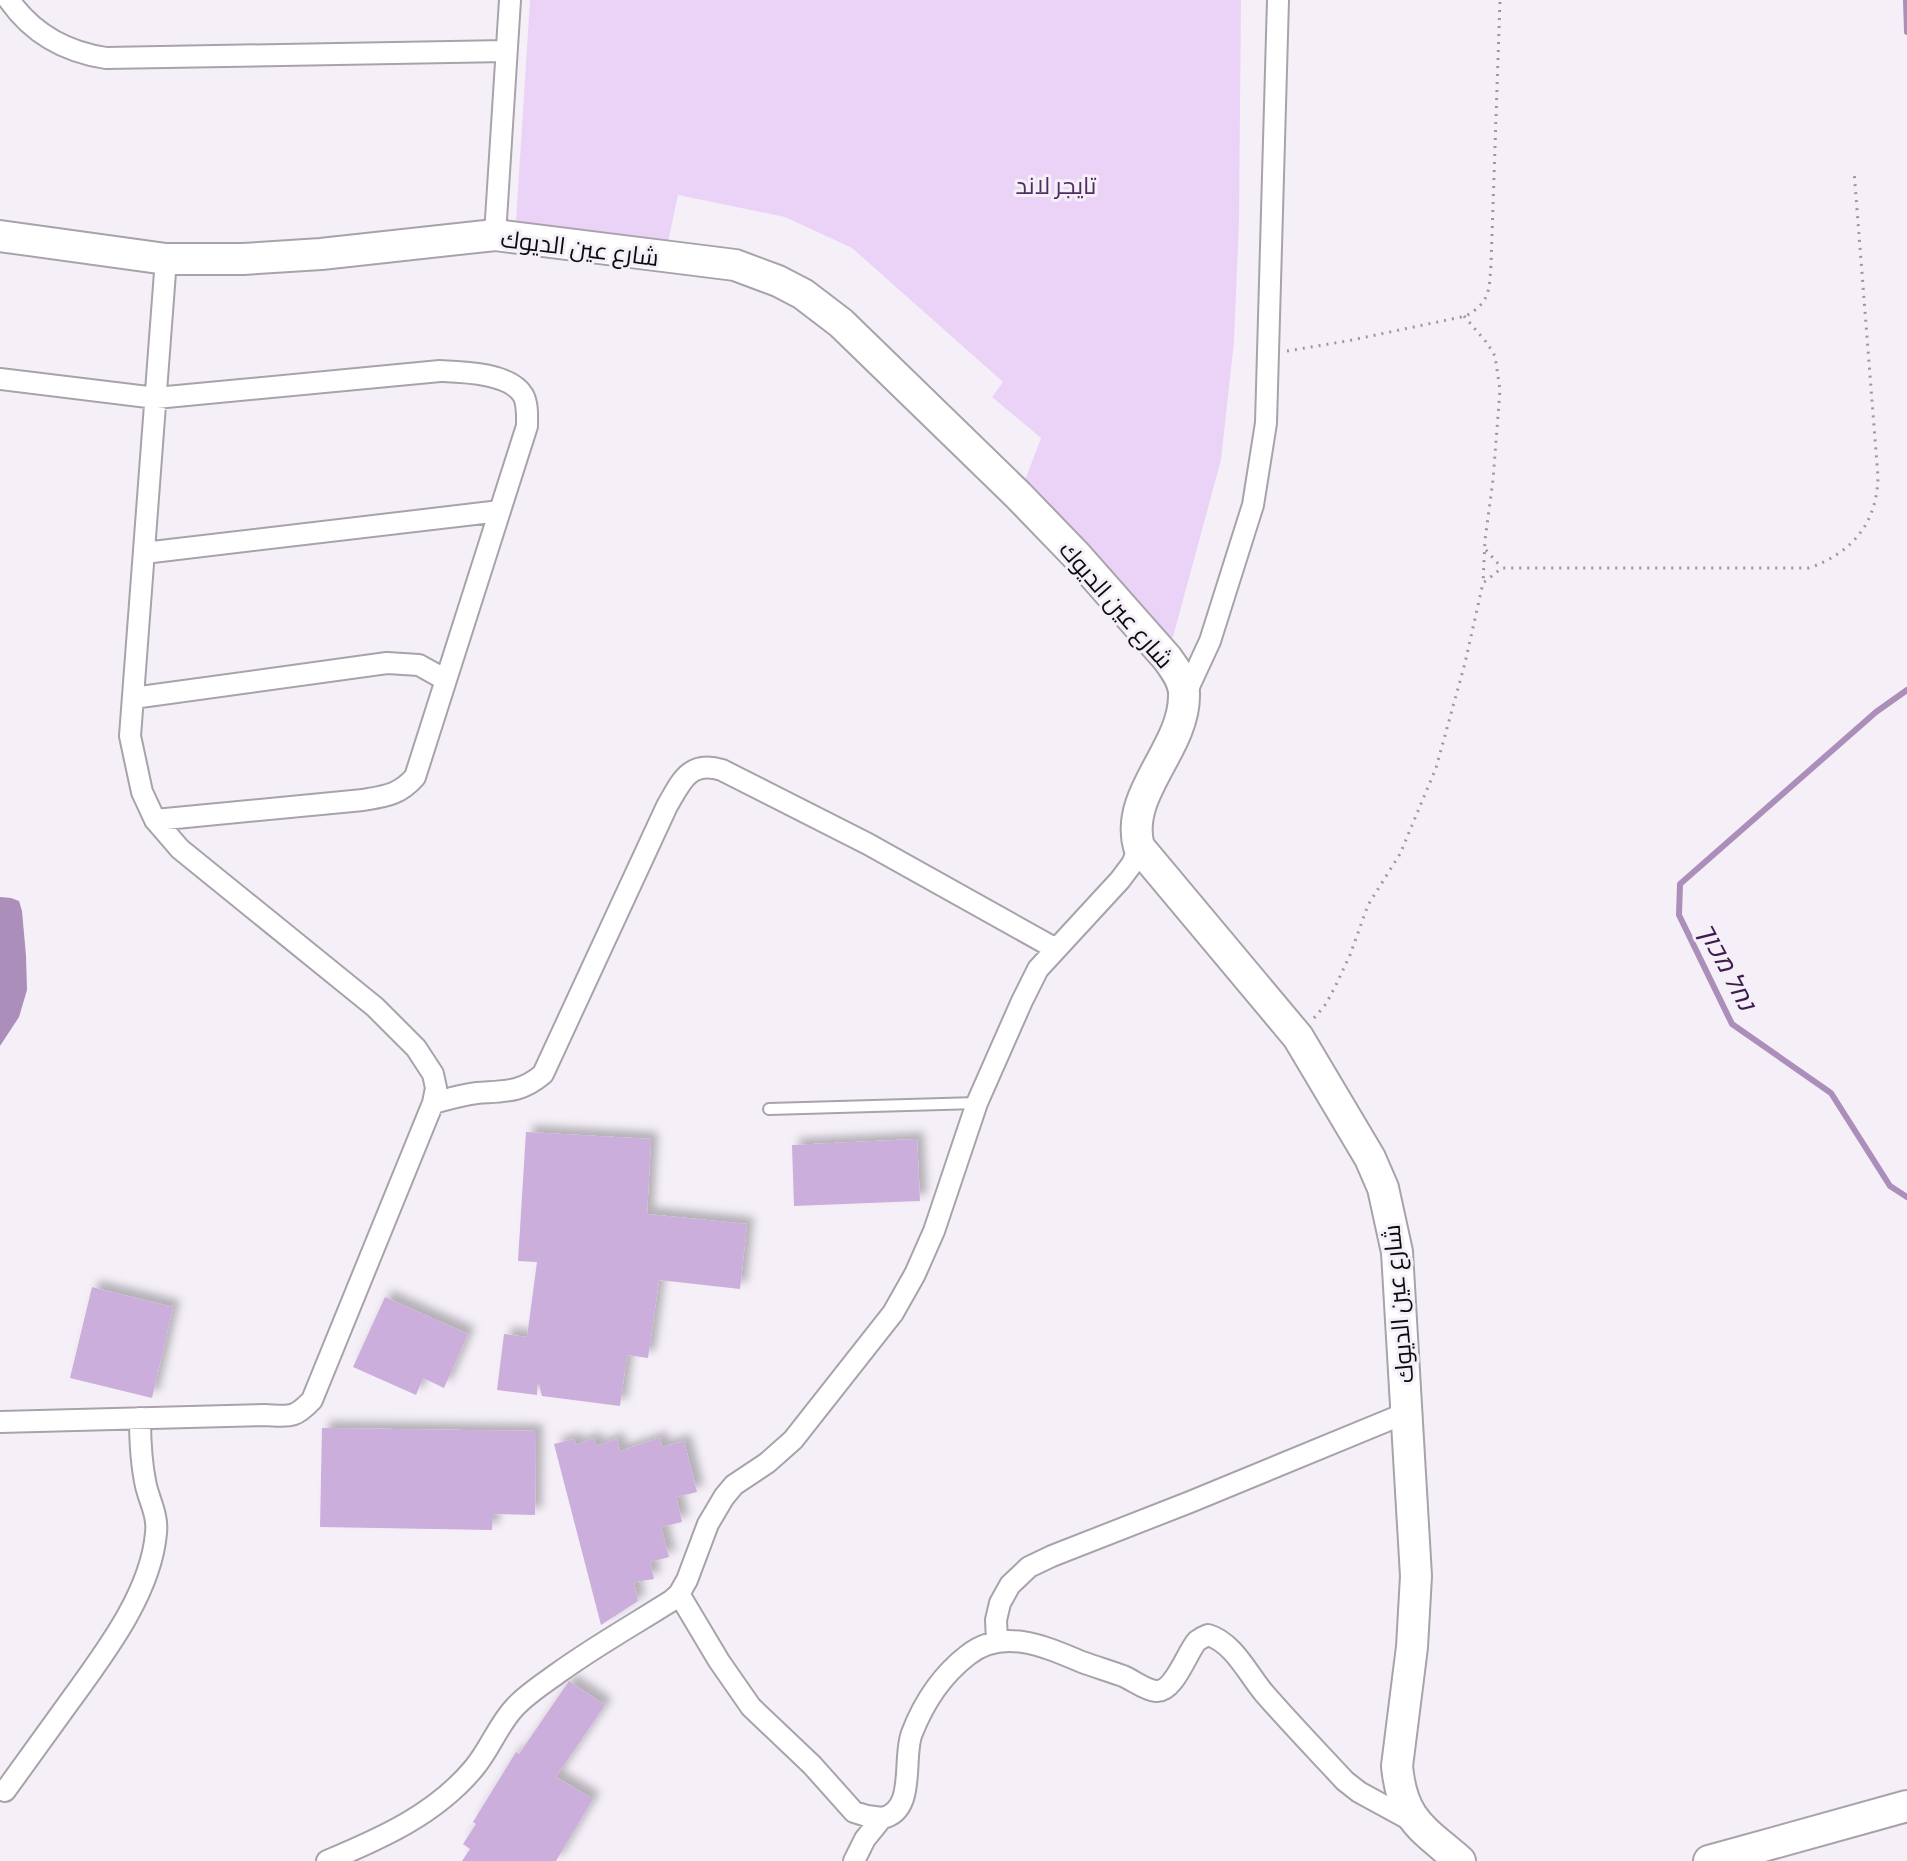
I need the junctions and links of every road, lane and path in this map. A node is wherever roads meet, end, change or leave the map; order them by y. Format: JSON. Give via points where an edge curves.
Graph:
{"nodes":[{"id":1,"x":9,"y":0,"type":"edge"},
{"id":2,"x":510,"y":0,"type":"edge"},
{"id":3,"x":1278,"y":0,"type":"edge"},
{"id":4,"x":1500,"y":0,"type":"edge"},
{"id":5,"x":506,"y":51,"type":"junction"},
{"id":6,"x":1854,"y":171,"type":"dead end"},
{"id":7,"x":495,"y":235,"type":"junction"},
{"id":8,"x":0,"y":236,"type":"edge"},
{"id":9,"x":166,"y":259,"type":"junction"},
{"id":10,"x":1464,"y":316,"type":"junction"},
{"id":11,"x":1267,"y":351,"type":"junction"},
{"id":12,"x":0,"y":379,"type":"edge"},
{"id":13,"x":156,"y":398,"type":"junction"},
{"id":14,"x":500,"y":511,"type":"junction"},
{"id":15,"x":1486,"y":550,"type":"junction"},
{"id":16,"x":144,"y":553,"type":"junction"},
{"id":17,"x":1502,"y":568,"type":"junction"},
{"id":18,"x":1483,"y":583,"type":"junction"},
{"id":19,"x":446,"y":680,"type":"junction"},
{"id":20,"x":1185,"y":695,"type":"junction"},
{"id":21,"x":133,"y":698,"type":"junction"},
{"id":22,"x":155,"y":820,"type":"junction"},
{"id":23,"x":1139,"y":847,"type":"junction"},
{"id":24,"x":1056,"y":949,"type":"junction"},
{"id":25,"x":1298,"y":1037,"type":"junction"},
{"id":26,"x":433,"y":1103,"type":"junction"},
{"id":27,"x":977,"y":1103,"type":"junction"},
{"id":28,"x":769,"y":1109,"type":"dead end"},
{"id":29,"x":1406,"y":1413,"type":"junction"},
{"id":30,"x":140,"y":1418,"type":"junction"},
{"id":31,"x":0,"y":1422,"type":"edge"},
{"id":32,"x":679,"y":1594,"type":"junction"},
{"id":33,"x":997,"y":1641,"type":"junction"},
{"id":34,"x":5,"y":1791,"type":"dead end"},
{"id":35,"x":1907,"y":1806,"type":"edge"},
{"id":36,"x":882,"y":1818,"type":"junction"},
{"id":37,"x":1417,"y":1824,"type":"junction"},
{"id":38,"x":369,"y":1852,"type":"edge"},
{"id":39,"x":327,"y":1861,"type":"edge"},
{"id":40,"x":854,"y":1861,"type":"edge"},
{"id":41,"x":1460,"y":1861,"type":"edge"},
{"id":42,"x":1709,"y":1861,"type":"edge"}],
"edges":[{"from":1,"to":5,"type":"street","via":[[41,33],[68,49],[106,58]]},
{"from":2,"to":5,"type":"street"},
{"from":3,"to":11,"type":"street"},
{"from":4,"to":10,"type":"path","via":[[1489,292],[1481,307]]},
{"from":5,"to":7,"type":"street"},
{"from":6,"to":17,"type":"path","via":[[1878,477],[1874,506],[1857,538],[1844,551],[1809,568]]},
{"from":7,"to":9,"type":"street","name":"شارع عين الديوك","via":[[321,254]]},
{"from":7,"to":20,"type":"street","name":"شارع عين الديوك","via":[[735,265],[803,294],[841,323],[1076,555],[1167,658]]},
{"from":8,"to":9,"type":"street","name":"شارع عين الديوك"},
{"from":9,"to":13,"type":"street"},
{"from":10,"to":11,"type":"path","via":[[1291,351]]},
{"from":10,"to":15,"type":"path","via":[[1495,356],[1500,390]]},
{"from":11,"to":20,"type":"street","via":[[1266,423],[1253,505],[1210,641]]},
{"from":12,"to":13,"type":"street"},
{"from":13,"to":14,"type":"street","via":[[440,371],[491,376],[523,394],[527,410],[527,426]]},
{"from":13,"to":16,"type":"street"},
{"from":14,"to":16,"type":"street"},
{"from":14,"to":19,"type":"street"},
{"from":15,"to":17,"type":"path"},
{"from":15,"to":18,"type":"path"},
{"from":16,"to":21,"type":"street"},
{"from":17,"to":18,"type":"path"},
{"from":18,"to":25,"type":"path","via":[[1436,768],[1400,854],[1368,905],[1331,995]]},
{"from":19,"to":21,"type":"street","via":[[419,665],[387,663]]},
{"from":19,"to":22,"type":"street","via":[[415,777],[391,795]]},
{"from":20,"to":23,"type":"street","name":"شارع عين الديوك","via":[[1137,821]]},
{"from":21,"to":22,"type":"street","via":[[130,736],[142,792]]},
{"from":22,"to":26,"type":"street","via":[[180,849],[375,1007],[416,1048],[433,1074]]},
{"from":23,"to":24,"type":"street","via":[[1120,880]]},
{"from":23,"to":25,"type":"street","name":"شارع عين الديوك"},
{"from":24,"to":26,"type":"street","via":[[722,770],[698,768],[688,773],[667,806],[543,1074],[519,1089]]},
{"from":24,"to":27,"type":"street","via":[[1038,969]]},
{"from":25,"to":29,"type":"street","name":"شارع عين الديوك","via":[[1383,1188],[1397,1252]]},
{"from":26,"to":30,"type":"street","via":[[312,1400],[303,1410],[293,1416]]},
{"from":27,"to":28,"type":"lane"},
{"from":27,"to":32,"type":"street","via":[[934,1231],[893,1313],[793,1440],[724,1497]]},
{"from":29,"to":33,"type":"street","via":[[1029,1567],[1000,1603]]},
{"from":29,"to":37,"type":"street","name":"شارع عين الديوك","via":[[1416,1576],[1397,1766],[1405,1807]]},
{"from":30,"to":31,"type":"street"},
{"from":30,"to":34,"type":"street","via":[[141,1462],[157,1530],[152,1556],[124,1623]]},
{"from":32,"to":36,"type":"street","via":[[751,1707],[854,1812]]},
{"from":32,"to":38,"type":"street","via":[[587,1652],[515,1707],[452,1792]]},
{"from":33,"to":36,"type":"street","via":[[978,1647],[956,1665],[926,1702],[908,1744],[907,1783],[899,1807]]},
{"from":33,"to":37,"type":"street","via":[[1030,1642],[1156,1691],[1172,1683],[1197,1642],[1213,1637],[1345,1781]]},
{"from":35,"to":42,"type":"street"},
{"from":36,"to":40,"type":"street"},
{"from":37,"to":41,"type":"street","name":"شارع عين الديوك"},
{"from":38,"to":39,"type":"street"}]}
